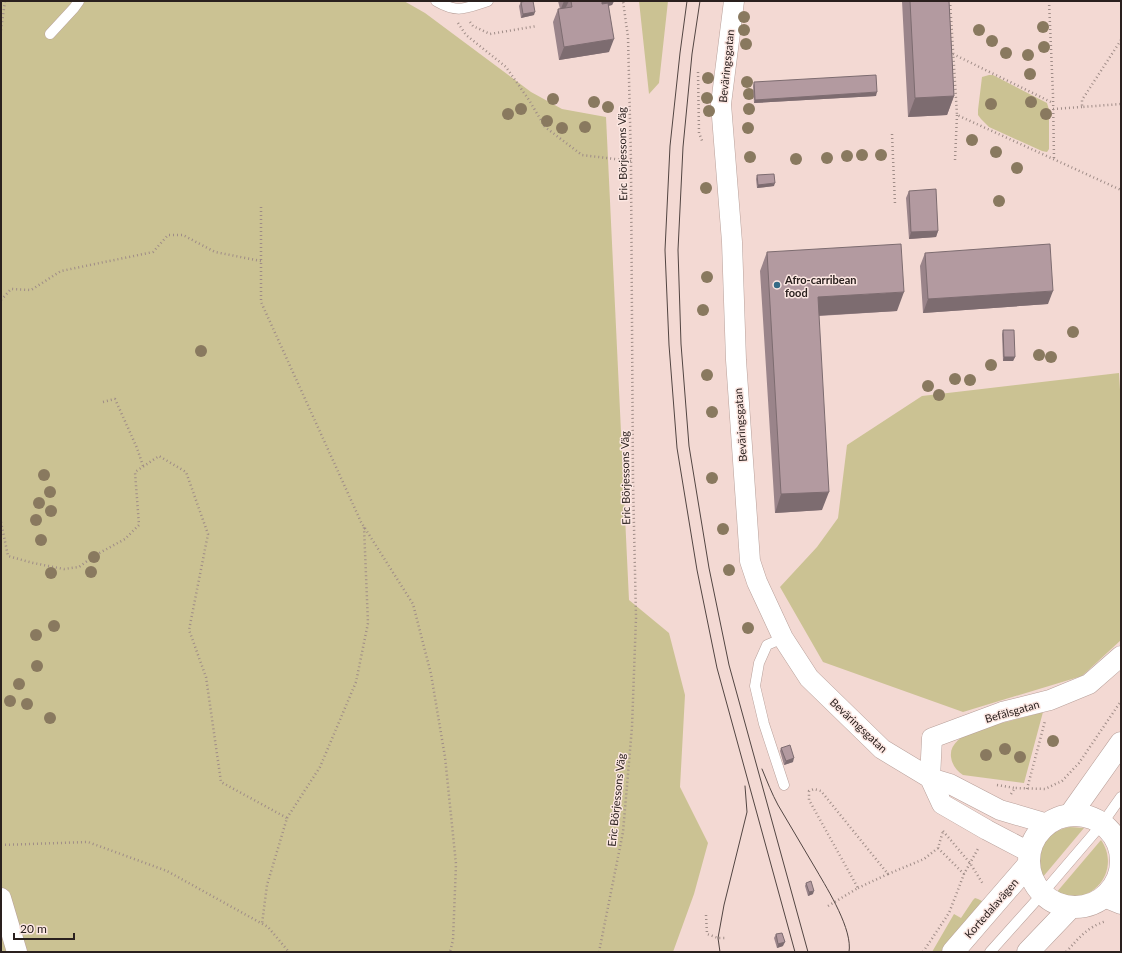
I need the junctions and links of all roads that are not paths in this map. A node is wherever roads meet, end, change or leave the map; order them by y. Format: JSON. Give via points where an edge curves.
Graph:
{"nodes":[{"id":1,"x":79,"y":1,"type":"edge"},
{"id":2,"x":436,"y":1,"type":"edge"},
{"id":3,"x":488,"y":1,"type":"edge"},
{"id":4,"x":734,"y":1,"type":"edge"},
{"id":5,"x":50,"y":34,"type":"dead end"},
{"id":6,"x":783,"y":638,"type":"junction"},
{"id":7,"x":1121,"y":656,"type":"edge"},
{"id":8,"x":1121,"y":744,"type":"edge"},
{"id":9,"x":930,"y":778,"type":"junction"},
{"id":10,"x":784,"y":785,"type":"dead end"},
{"id":11,"x":1121,"y":797,"type":"edge"},
{"id":12,"x":1070,"y":815,"type":"junction"},
{"id":13,"x":1048,"y":824,"type":"junction"},
{"id":14,"x":1102,"y":824,"type":"junction"},
{"id":15,"x":1120,"y":850,"type":"edge"},
{"id":16,"x":1029,"y":858,"type":"junction"},
{"id":17,"x":1120,"y":873,"type":"edge"},
{"id":18,"x":1042,"y":894,"type":"junction"},
{"id":19,"x":1,"y":898,"type":"edge"},
{"id":20,"x":1071,"y":907,"type":"junction"},
{"id":21,"x":1112,"y":907,"type":"edge"},
{"id":22,"x":17,"y":952,"type":"edge"},
{"id":23,"x":953,"y":952,"type":"edge"},
{"id":24,"x":990,"y":952,"type":"edge"},
{"id":25,"x":1028,"y":952,"type":"edge"}],
"edges":[{"from":1,"to":5,"type":"lane"},
{"from":2,"to":3,"type":"lane","via":[[459,10]]},
{"from":4,"to":6,"type":"street","name":"Beväringsgatan","via":[[721,104],[732,242],[736,360],[749,553],[757,582]]},
{"from":6,"to":9,"type":"street","name":"Beväringsgatan","via":[[809,678],[882,748]]},
{"from":6,"to":10,"type":"lane","via":[[767,645],[759,663],[755,686],[764,724]]},
{"from":7,"to":9,"type":"street","name":"Befälsgatan","via":[[1089,684],[1050,700],[1002,712],[932,738]]},
{"from":8,"to":12,"type":"main road"},
{"from":9,"to":13,"type":"street","name":"Beväringsgatan","via":[[950,784],[1000,810]]},
{"from":9,"to":16,"type":"street","via":[[942,804]]},
{"from":11,"to":14,"type":"lane"},
{"from":12,"to":13,"type":"main road","name":"Kortedalavägen"},
{"from":12,"to":14,"type":"main road","name":"Kortedalavägen","via":[[1092,819]]},
{"from":13,"to":16,"type":"main road","name":"Kortedalavägen","via":[[1039,831],[1033,841]]},
{"from":14,"to":15,"type":"main road","name":"Kortedalavägen","via":[[1113,836]]},
{"from":14,"to":18,"type":"lane"},
{"from":15,"to":17,"type":"main road","name":"Kortedalavägen"},
{"from":16,"to":18,"type":"main road","name":"Kortedalavägen","via":[[1033,880]]},
{"from":16,"to":23,"type":"main road","name":"Kortedalavägen"},
{"from":17,"to":21,"type":"main road","name":"Kortedalavägen","via":[[1110,890]]},
{"from":18,"to":20,"type":"main road","name":"Kortedalavägen","via":[[1055,903]]},
{"from":18,"to":24,"type":"lane"},
{"from":19,"to":22,"type":"street"},
{"from":20,"to":21,"type":"main road","name":"Kortedalavägen"},
{"from":20,"to":25,"type":"main road"}]}
